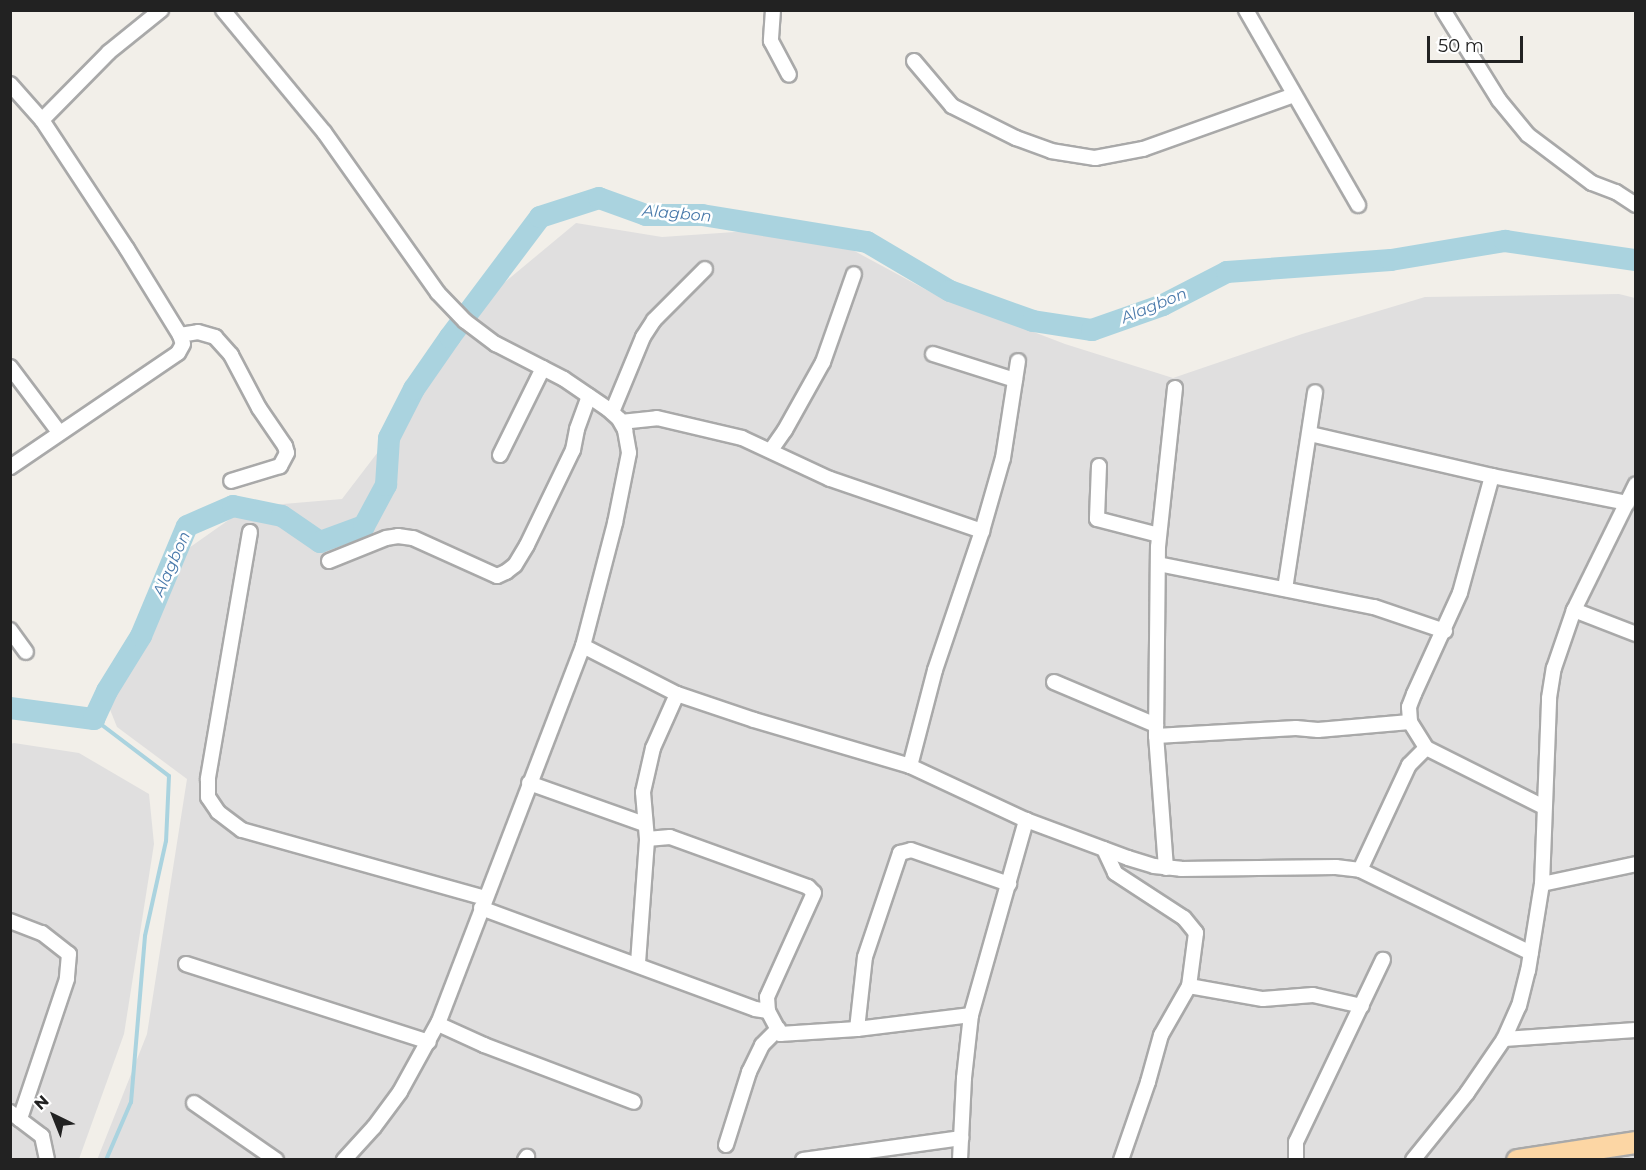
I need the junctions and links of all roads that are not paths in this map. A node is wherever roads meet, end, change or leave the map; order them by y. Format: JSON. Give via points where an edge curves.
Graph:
{"nodes":[{"id":1,"x":161,"y":10,"type":"edge"},
{"id":2,"x":223,"y":10,"type":"edge"},
{"id":3,"x":773,"y":10,"type":"edge"},
{"id":4,"x":1246,"y":10,"type":"edge"},
{"id":5,"x":1443,"y":10,"type":"edge"},
{"id":6,"x":914,"y":61,"type":"dead end"},
{"id":7,"x":789,"y":75,"type":"dead end"},
{"id":8,"x":10,"y":84,"type":"edge"},
{"id":9,"x":1294,"y":95,"type":"junction"},
{"id":10,"x":42,"y":120,"type":"junction"},
{"id":11,"x":1358,"y":205,"type":"dead end"},
{"id":12,"x":1635,"y":205,"type":"edge"},
{"id":13,"x":705,"y":269,"type":"dead end"},
{"id":14,"x":854,"y":274,"type":"dead end"},
{"id":15,"x":180,"y":334,"type":"junction"},
{"id":16,"x":933,"y":354,"type":"dead end"},
{"id":17,"x":1018,"y":361,"type":"dead end"},
{"id":18,"x":10,"y":367,"type":"edge"},
{"id":19,"x":543,"y":368,"type":"junction"},
{"id":20,"x":1015,"y":380,"type":"junction"},
{"id":21,"x":1174,"y":388,"type":"dead end"},
{"id":22,"x":1315,"y":392,"type":"dead end"},
{"id":23,"x":589,"y":396,"type":"junction"},
{"id":24,"x":616,"y":417,"type":"junction"},
{"id":25,"x":59,"y":432,"type":"junction"},
{"id":26,"x":1310,"y":435,"type":"junction"},
{"id":27,"x":771,"y":450,"type":"junction"},
{"id":28,"x":500,"y":454,"type":"dead end"},
{"id":29,"x":1099,"y":466,"type":"dead end"},
{"id":30,"x":10,"y":467,"type":"edge"},
{"id":31,"x":1492,"y":476,"type":"junction"},
{"id":32,"x":231,"y":481,"type":"dead end"},
{"id":33,"x":1635,"y":484,"type":"edge"},
{"id":34,"x":1627,"y":502,"type":"junction"},
{"id":35,"x":982,"y":531,"type":"junction"},
{"id":36,"x":250,"y":532,"type":"dead end"},
{"id":37,"x":1159,"y":535,"type":"junction"},
{"id":38,"x":329,"y":561,"type":"dead end"},
{"id":39,"x":1158,"y":564,"type":"junction"},
{"id":40,"x":1285,"y":589,"type":"junction"},
{"id":41,"x":1574,"y":610,"type":"junction"},
{"id":42,"x":10,"y":630,"type":"edge"},
{"id":43,"x":1445,"y":631,"type":"junction"},
{"id":44,"x":1635,"y":634,"type":"edge"},
{"id":45,"x":583,"y":646,"type":"junction"},
{"id":46,"x":26,"y":651,"type":"dead end"},
{"id":47,"x":1054,"y":682,"type":"dead end"},
{"id":48,"x":677,"y":694,"type":"junction"},
{"id":49,"x":1410,"y":722,"type":"junction"},
{"id":50,"x":1156,"y":730,"type":"junction"},
{"id":51,"x":1426,"y":748,"type":"junction"},
{"id":52,"x":910,"y":766,"type":"junction"},
{"id":53,"x":529,"y":783,"type":"junction"},
{"id":54,"x":1544,"y":807,"type":"junction"},
{"id":55,"x":1026,"y":820,"type":"junction"},
{"id":56,"x":644,"y":824,"type":"junction"},
{"id":57,"x":647,"y":839,"type":"junction"},
{"id":58,"x":1104,"y":849,"type":"junction"},
{"id":59,"x":1635,"y":864,"type":"edge"},
{"id":60,"x":1166,"y":868,"type":"junction"},
{"id":61,"x":1360,"y":870,"type":"junction"},
{"id":62,"x":1009,"y":884,"type":"junction"},
{"id":63,"x":1542,"y":884,"type":"junction"},
{"id":64,"x":483,"y":903,"type":"junction"},
{"id":65,"x":10,"y":921,"type":"edge"},
{"id":66,"x":1531,"y":953,"type":"junction"},
{"id":67,"x":1383,"y":960,"type":"dead end"},
{"id":68,"x":638,"y":963,"type":"junction"},
{"id":69,"x":186,"y":964,"type":"dead end"},
{"id":70,"x":1189,"y":986,"type":"junction"},
{"id":71,"x":1362,"y":1006,"type":"junction"},
{"id":72,"x":768,"y":1011,"type":"junction"},
{"id":73,"x":971,"y":1015,"type":"junction"},
{"id":74,"x":438,"y":1024,"type":"junction"},
{"id":75,"x":778,"y":1029,"type":"junction"},
{"id":76,"x":857,"y":1029,"type":"junction"},
{"id":77,"x":1635,"y":1030,"type":"edge"},
{"id":78,"x":1504,"y":1039,"type":"junction"},
{"id":79,"x":429,"y":1042,"type":"junction"},
{"id":80,"x":634,"y":1102,"type":"dead end"},
{"id":81,"x":194,"y":1103,"type":"dead end"},
{"id":82,"x":15,"y":1115,"type":"edge"},
{"id":83,"x":961,"y":1138,"type":"junction"},
{"id":84,"x":1635,"y":1142,"type":"edge"},
{"id":85,"x":726,"y":1145,"type":"dead end"},
{"id":86,"x":346,"y":1159,"type":"edge"},
{"id":87,"x":47,"y":1160,"type":"edge"},
{"id":88,"x":276,"y":1160,"type":"edge"},
{"id":89,"x":803,"y":1160,"type":"edge"},
{"id":90,"x":960,"y":1160,"type":"edge"},
{"id":91,"x":1121,"y":1160,"type":"edge"},
{"id":92,"x":1296,"y":1160,"type":"edge"},
{"id":93,"x":1413,"y":1160,"type":"edge"},
{"id":94,"x":1517,"y":1160,"type":"edge"}],
"edges":[{"from":1,"to":10,"type":"street","via":[[109,52]]},
{"from":2,"to":19,"type":"street","via":[[324,132],[438,293],[465,321],[496,344]]},
{"from":3,"to":7,"type":"street","via":[[771,41]]},
{"from":4,"to":9,"type":"street"},
{"from":5,"to":12,"type":"street","via":[[1499,100],[1528,135],[1592,183]]},
{"from":6,"to":9,"type":"street","via":[[952,106],[1051,151],[1095,158],[1143,149]]},
{"from":8,"to":10,"type":"street"},
{"from":9,"to":11,"type":"street"},
{"from":10,"to":15,"type":"street"},
{"from":13,"to":24,"type":"street","via":[[654,320],[643,337]]},
{"from":14,"to":27,"type":"street","via":[[823,362]]},
{"from":15,"to":25,"type":"street","via":[[183,344],[178,352]]},
{"from":15,"to":32,"type":"street","via":[[198,332],[214,337],[231,355],[285,446],[287,453],[280,466]]},
{"from":16,"to":20,"type":"street"},
{"from":17,"to":20,"type":"street"},
{"from":18,"to":25,"type":"street"},
{"from":19,"to":23,"type":"street"},
{"from":19,"to":28,"type":"street"},
{"from":20,"to":35,"type":"street","via":[[1003,458]]},
{"from":21,"to":37,"type":"street"},
{"from":22,"to":26,"type":"street"},
{"from":23,"to":24,"type":"street"},
{"from":23,"to":38,"type":"street","via":[[573,450],[527,545],[506,572],[498,576],[412,538],[398,536]]},
{"from":24,"to":27,"type":"street","via":[[657,418],[742,438]]},
{"from":24,"to":45,"type":"street","via":[[629,453]]},
{"from":25,"to":30,"type":"street"},
{"from":26,"to":31,"type":"street"},
{"from":26,"to":40,"type":"street"},
{"from":27,"to":35,"type":"street","via":[[830,479]]},
{"from":29,"to":37,"type":"street","via":[[1097,519]]},
{"from":31,"to":34,"type":"street"},
{"from":31,"to":43,"type":"street","via":[[1460,593]]},
{"from":33,"to":34,"type":"street"},
{"from":34,"to":41,"type":"street"},
{"from":35,"to":52,"type":"street","via":[[935,670]]},
{"from":36,"to":64,"type":"street","via":[[208,797],[218,812],[242,830]]},
{"from":37,"to":39,"type":"street"},
{"from":39,"to":40,"type":"street"},
{"from":39,"to":50,"type":"street"},
{"from":40,"to":43,"type":"street","via":[[1374,607]]},
{"from":41,"to":44,"type":"street"},
{"from":41,"to":54,"type":"street","via":[[1548,698]]},
{"from":42,"to":46,"type":"street"},
{"from":43,"to":49,"type":"street","via":[[1409,707]]},
{"from":45,"to":48,"type":"street"},
{"from":45,"to":53,"type":"street"},
{"from":47,"to":50,"type":"street"},
{"from":48,"to":52,"type":"street"},
{"from":48,"to":56,"type":"street","via":[[653,748],[643,792]]},
{"from":49,"to":50,"type":"street","via":[[1318,730]]},
{"from":49,"to":51,"type":"street"},
{"from":50,"to":60,"type":"street"},
{"from":51,"to":54,"type":"street"},
{"from":51,"to":61,"type":"street","via":[[1409,765]]},
{"from":52,"to":55,"type":"street"},
{"from":53,"to":56,"type":"street"},
{"from":53,"to":64,"type":"street"},
{"from":54,"to":63,"type":"street"},
{"from":55,"to":58,"type":"street"},
{"from":55,"to":62,"type":"street"},
{"from":56,"to":57,"type":"street"},
{"from":57,"to":68,"type":"street"},
{"from":57,"to":72,"type":"street","via":[[670,837],[808,887],[814,893],[768,997]]},
{"from":58,"to":60,"type":"street"},
{"from":58,"to":70,"type":"street","via":[[1115,873],[1192,925],[1196,933]]},
{"from":59,"to":63,"type":"street"},
{"from":60,"to":61,"type":"street"},
{"from":61,"to":66,"type":"street"},
{"from":62,"to":73,"type":"street"},
{"from":62,"to":76,"type":"street","via":[[911,850],[900,853],[865,957]]},
{"from":63,"to":66,"type":"street"},
{"from":64,"to":68,"type":"street"},
{"from":64,"to":74,"type":"street"},
{"from":65,"to":82,"type":"street","via":[[42,933],[69,954],[67,979]]},
{"from":66,"to":78,"type":"street","via":[[1520,1006]]},
{"from":67,"to":71,"type":"street"},
{"from":68,"to":72,"type":"street"},
{"from":69,"to":79,"type":"street"},
{"from":70,"to":71,"type":"street","via":[[1263,999],[1314,995]]},
{"from":70,"to":91,"type":"street","via":[[1161,1035]]},
{"from":71,"to":92,"type":"street","via":[[1296,1142]]},
{"from":72,"to":75,"type":"street"},
{"from":73,"to":76,"type":"street"},
{"from":73,"to":83,"type":"street"},
{"from":74,"to":79,"type":"street"},
{"from":74,"to":80,"type":"street"},
{"from":75,"to":76,"type":"street","via":[[784,1035]]},
{"from":75,"to":85,"type":"street","via":[[762,1045],[749,1072]]},
{"from":77,"to":78,"type":"street"},
{"from":78,"to":93,"type":"street"},
{"from":79,"to":86,"type":"street","via":[[388,1109]]},
{"from":81,"to":88,"type":"street"},
{"from":82,"to":87,"type":"street","via":[[42,1136]]},
{"from":83,"to":89,"type":"street"},
{"from":83,"to":90,"type":"street"},
{"from":84,"to":94,"type":"main road"}]}
